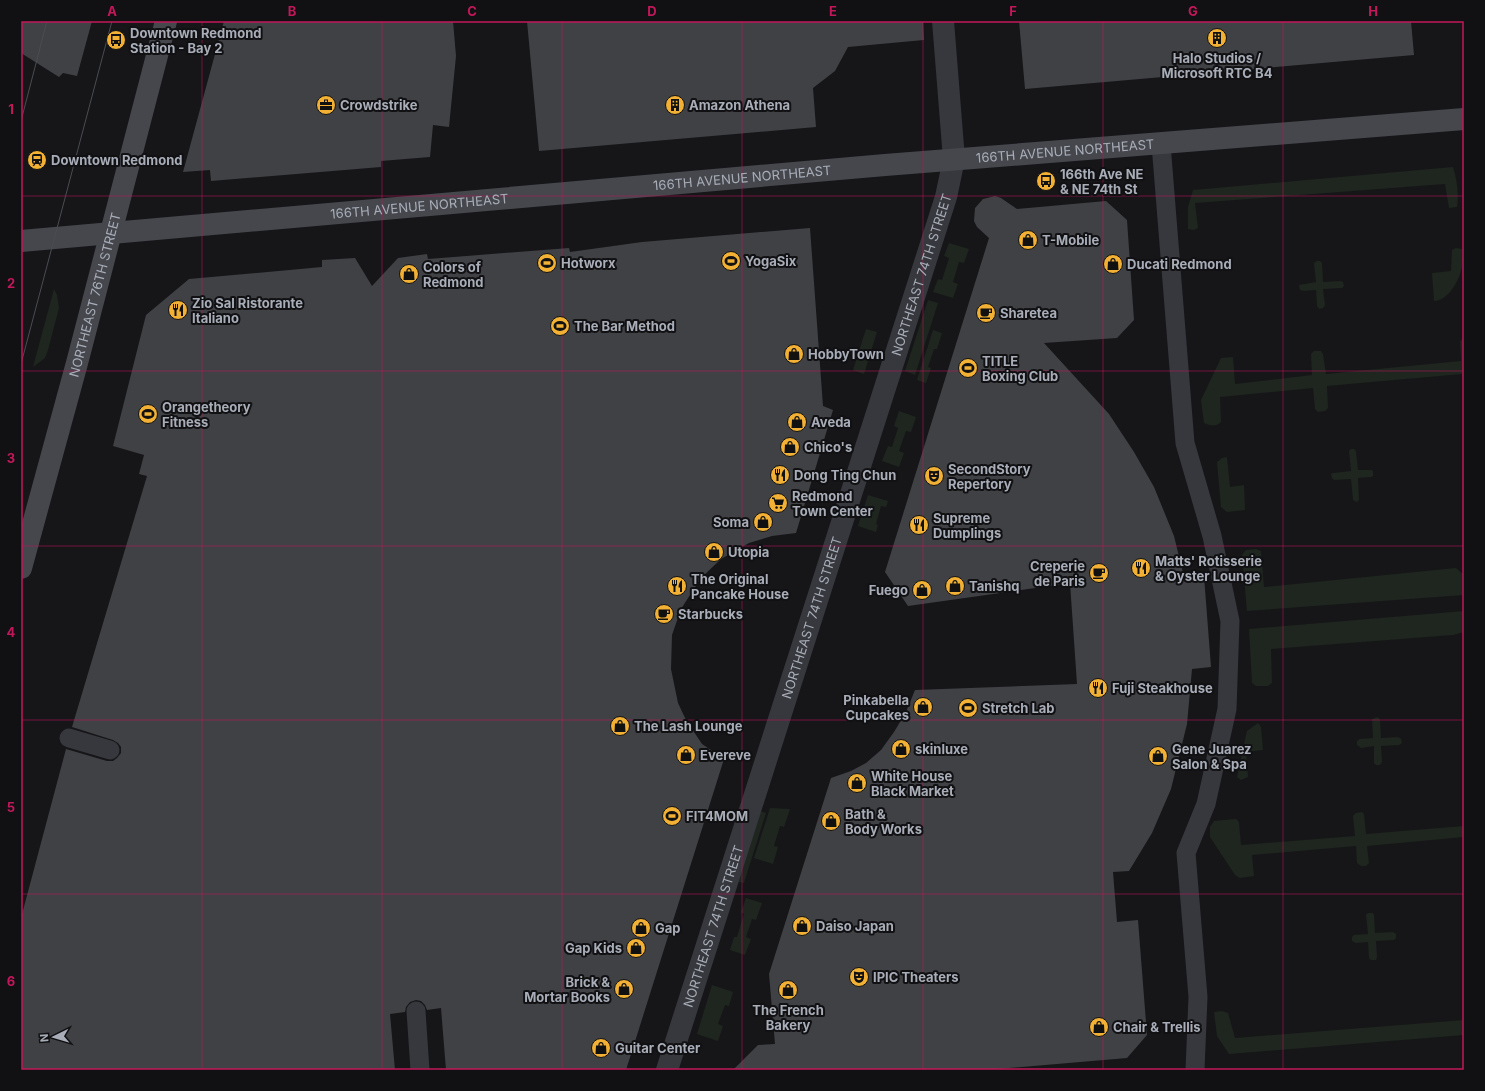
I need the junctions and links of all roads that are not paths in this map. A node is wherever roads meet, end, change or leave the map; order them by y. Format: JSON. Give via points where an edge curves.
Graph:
{"nodes":[{"id":1,"x":166,"y":21,"type":"edge"},
{"id":2,"x":943,"y":21,"type":"edge"},
{"id":3,"x":1464,"y":119,"type":"edge"},
{"id":4,"x":1161,"y":144,"type":"junction"},
{"id":5,"x":954,"y":159,"type":"junction"},
{"id":6,"x":111,"y":233,"type":"junction"},
{"id":7,"x":21,"y":241,"type":"edge"},
{"id":8,"x":21,"y":568,"type":"edge"},
{"id":9,"x":69,"y":738,"type":"dead end"},
{"id":10,"x":110,"y":750,"type":"dead end"},
{"id":11,"x":416,"y":1011,"type":"dead end"},
{"id":12,"x":420,"y":1070,"type":"edge"},
{"id":13,"x":667,"y":1070,"type":"edge"},
{"id":14,"x":1195,"y":1070,"type":"edge"}],
"edges":[{"from":1,"to":6,"type":"street","name":"NORTHEAST 76TH STREET"},
{"from":2,"to":5,"type":"street","name":"NORTHEAST 74TH STREET"},
{"from":3,"to":4,"type":"street","name":"166TH AVENUE NORTHEAST"},
{"from":4,"to":5,"type":"street","name":"166TH AVENUE NORTHEAST"},
{"from":4,"to":14,"type":"lane","via":[[1185,443],[1212,536],[1230,621],[1227,709],[1206,804],[1186,853],[1198,997]]},
{"from":5,"to":6,"type":"street","name":"166TH AVENUE NORTHEAST"},
{"from":5,"to":13,"type":"street","name":"NORTHEAST 74TH STREET","via":[[938,223]]},
{"from":6,"to":7,"type":"street","name":"166TH AVENUE NORTHEAST"},
{"from":6,"to":8,"type":"street","name":"NORTHEAST 76TH STREET"},
{"from":9,"to":10,"type":"lane"},
{"from":11,"to":12,"type":"lane"}]}
